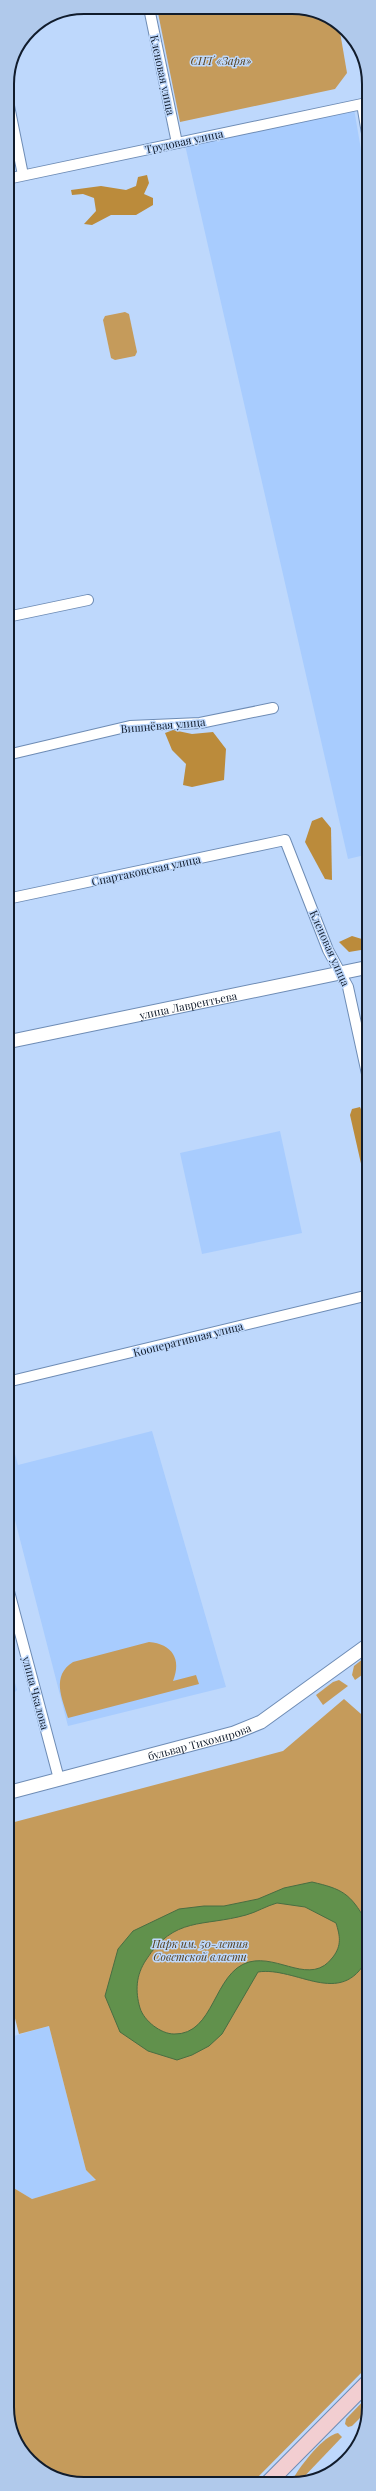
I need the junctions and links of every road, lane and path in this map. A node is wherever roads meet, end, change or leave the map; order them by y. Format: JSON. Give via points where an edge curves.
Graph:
{"nodes":[{"id":1,"x":150,"y":14,"type":"edge"},
{"id":2,"x":362,"y":104,"type":"edge"},
{"id":3,"x":14,"y":131,"type":"edge"},
{"id":4,"x":177,"y":142,"type":"junction"},
{"id":5,"x":23,"y":175,"type":"junction"},
{"id":6,"x":14,"y":177,"type":"edge"},
{"id":7,"x":88,"y":600,"type":"dead end"},
{"id":8,"x":14,"y":616,"type":"edge"},
{"id":9,"x":273,"y":708,"type":"dead end"},
{"id":10,"x":14,"y":753,"type":"edge"},
{"id":11,"x":285,"y":840,"type":"joint"},
{"id":12,"x":14,"y":898,"type":"edge"},
{"id":13,"x":362,"y":968,"type":"edge"},
{"id":14,"x":341,"y":973,"type":"junction"},
{"id":15,"x":14,"y":1041,"type":"edge"},
{"id":16,"x":362,"y":1051,"type":"edge"},
{"id":17,"x":362,"y":1297,"type":"edge"},
{"id":18,"x":14,"y":1380,"type":"edge"},
{"id":19,"x":14,"y":1611,"type":"edge"},
{"id":20,"x":362,"y":1649,"type":"edge"},
{"id":21,"x":58,"y":1779,"type":"junction"},
{"id":22,"x":14,"y":1791,"type":"edge"},
{"id":23,"x":362,"y":2388,"type":"edge"},
{"id":24,"x":274,"y":2477,"type":"edge"}],
"edges":[{"from":1,"to":4,"type":"street","name":"Кленовая улица"},
{"from":2,"to":4,"type":"street","name":"Трудовая улица"},
{"from":3,"to":5,"type":"street"},
{"from":4,"to":5,"type":"street","name":"Трудовая улица"},
{"from":5,"to":6,"type":"street","name":"Трудовая улица"},
{"from":7,"to":8,"type":"street"},
{"from":9,"to":10,"type":"street","name":"Вишнёвая улица","via":[[200,723],[130,726]]},
{"from":11,"to":12,"type":"street","name":"Спартаковская улица"},
{"from":11,"to":14,"type":"street","name":"Кленовая улица","via":[[328,950]]},
{"from":13,"to":14,"type":"street","name":"улица Лаврентьева"},
{"from":14,"to":15,"type":"street","name":"улица Лаврентьева"},
{"from":14,"to":16,"type":"street","name":"Кленовая улица","via":[[348,987]]},
{"from":17,"to":18,"type":"street","name":"Кооперативная улица"},
{"from":19,"to":21,"type":"street","name":"улица Чкалова"},
{"from":20,"to":21,"type":"street","name":"бульвар Тихомирова","via":[[261,1722],[234,1733]]},
{"from":21,"to":22,"type":"street","name":"бульвар Тихомирова"},
{"from":23,"to":24,"type":"main road"}]}
